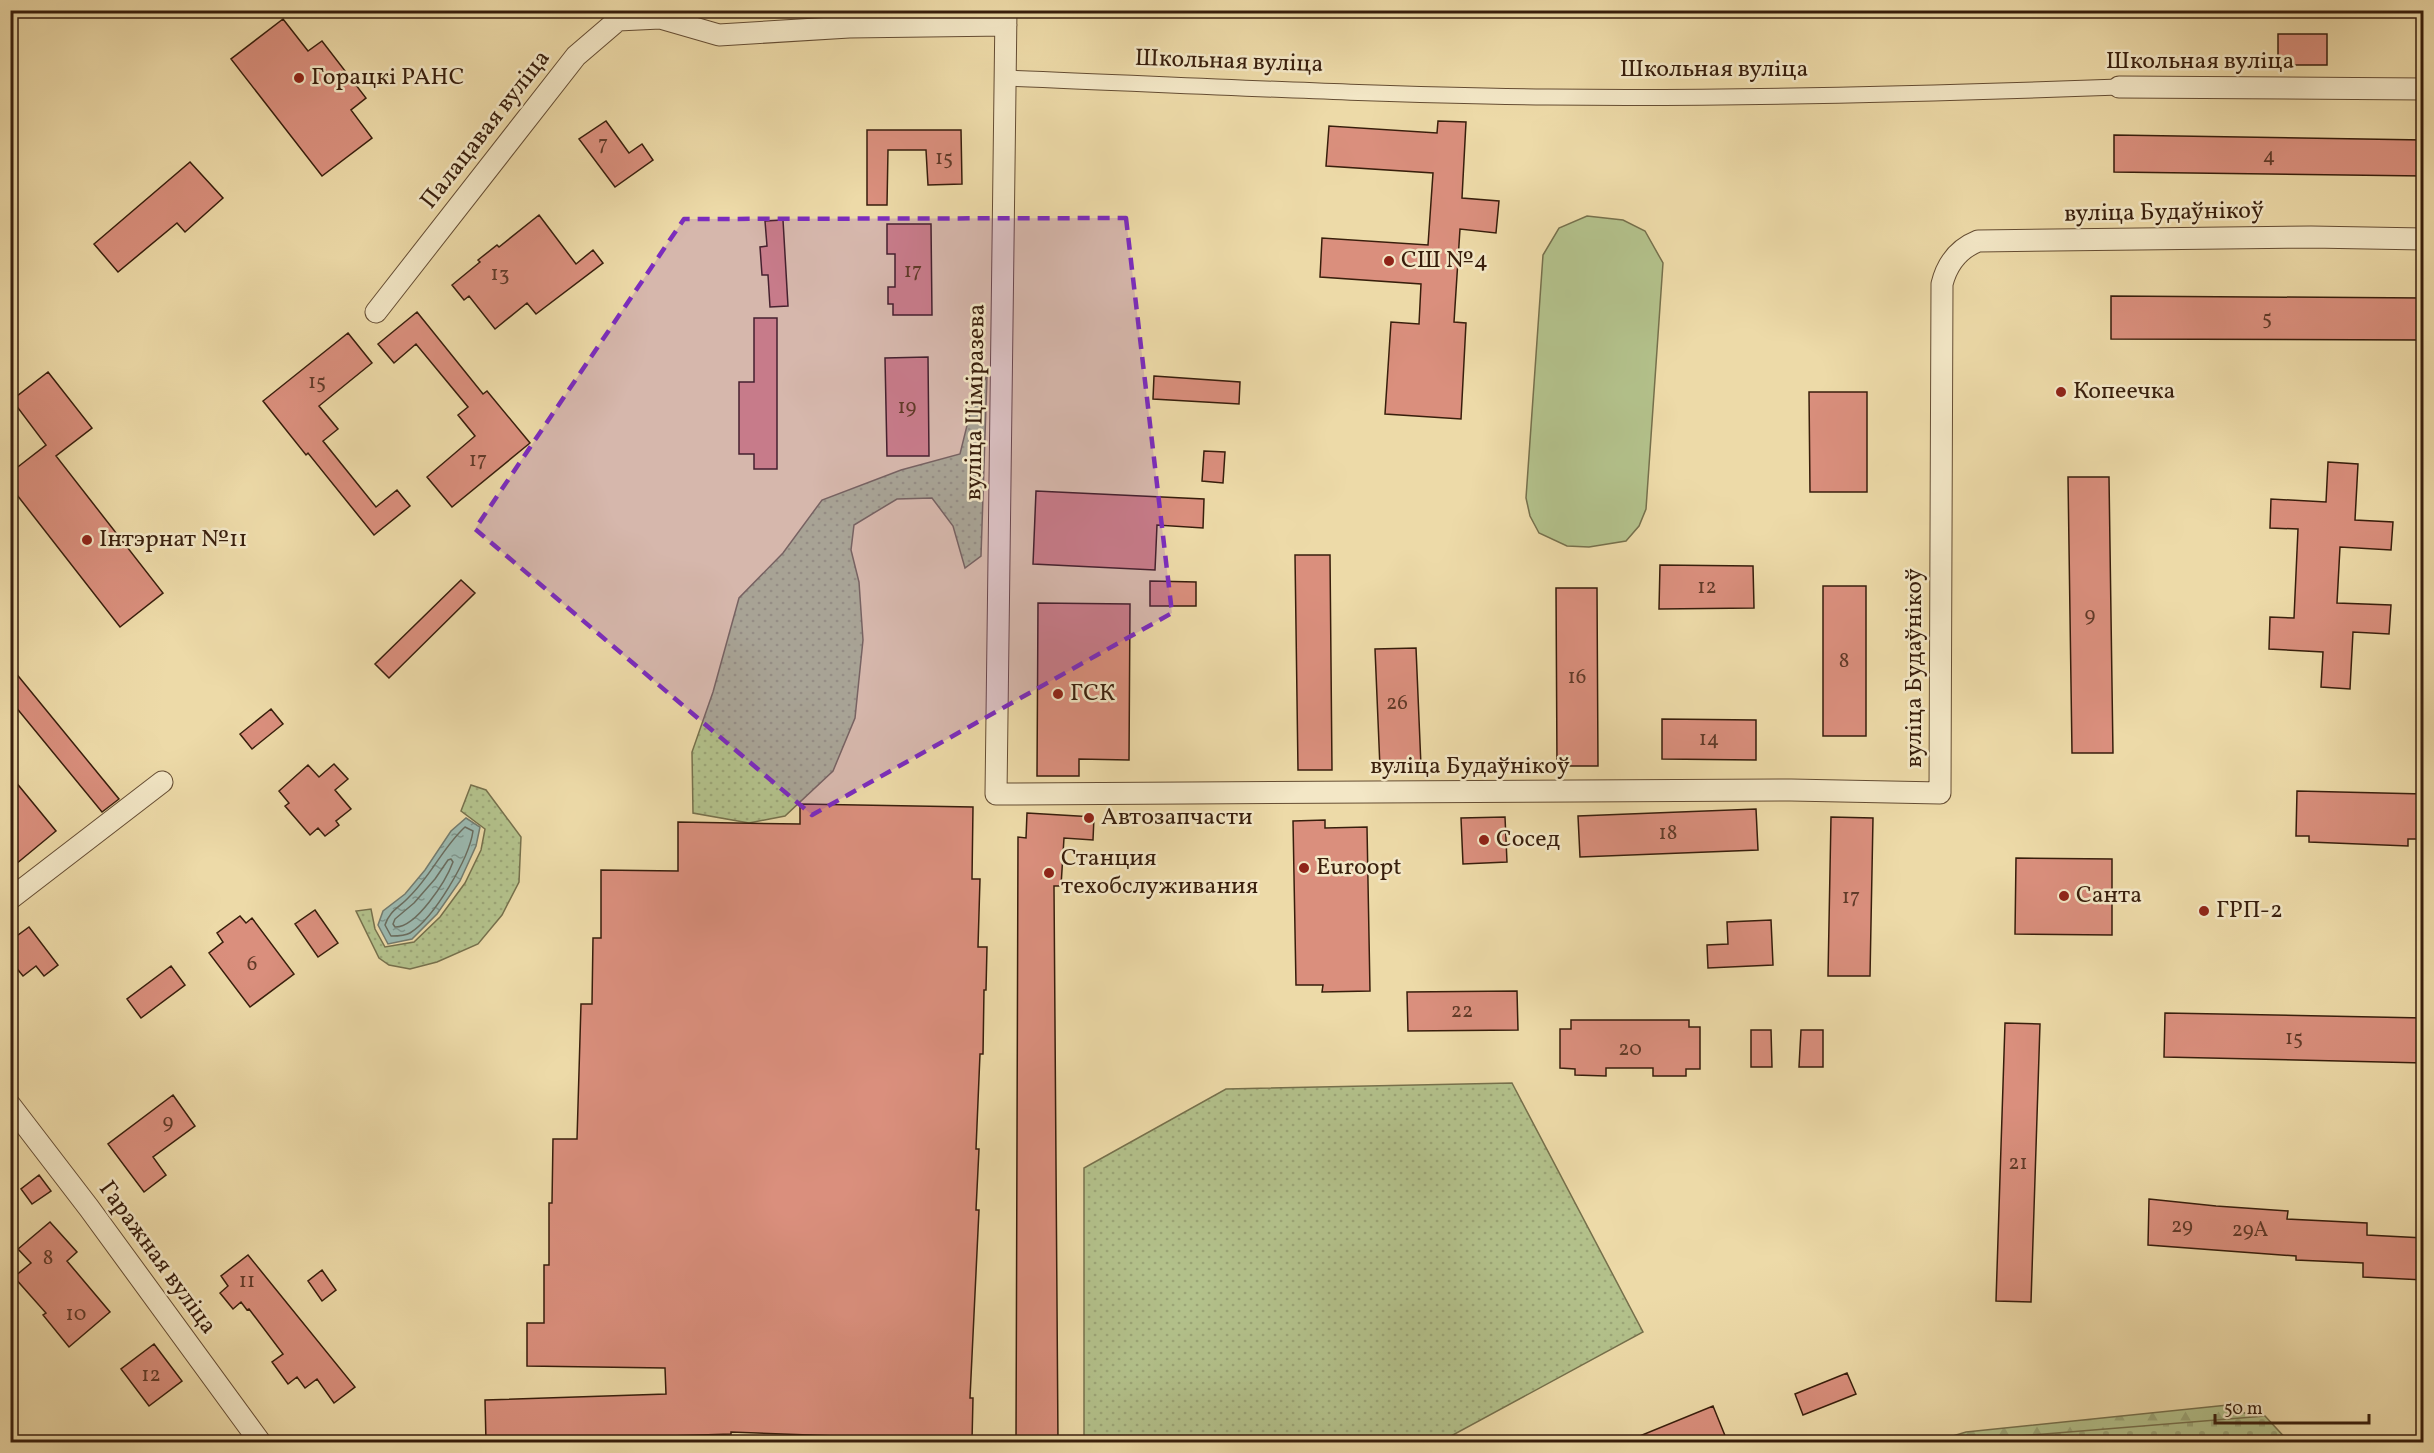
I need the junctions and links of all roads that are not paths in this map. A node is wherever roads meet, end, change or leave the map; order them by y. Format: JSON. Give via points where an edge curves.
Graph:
{"nodes":[{"id":1,"x":660,"y":14,"type":"edge"},
{"id":2,"x":1006,"y":18,"type":"edge"},
{"id":3,"x":1005,"y":78,"type":"junction"},
{"id":4,"x":2119,"y":87,"type":"joint"},
{"id":5,"x":2424,"y":89,"type":"edge"},
{"id":6,"x":2424,"y":239,"type":"edge"},
{"id":7,"x":376,"y":312,"type":"dead end"},
{"id":8,"x":162,"y":782,"type":"dead end"},
{"id":9,"x":996,"y":794,"type":"joint"},
{"id":10,"x":10,"y":899,"type":"edge"},
{"id":11,"x":10,"y":1104,"type":"edge"},
{"id":12,"x":260,"y":1443,"type":"edge"}],
"edges":[{"from":1,"to":2,"type":"street","name":"Палацавая вуліца","via":[[719,35]]},
{"from":1,"to":7,"type":"street","name":"Палацавая вуліца","via":[[618,20],[576,56]]},
{"from":2,"to":3,"type":"street","name":"вуліца Ціміразева"},
{"from":3,"to":4,"type":"street","name":"Школьная вуліца","via":[[1548,97],[1941,94]]},
{"from":3,"to":9,"type":"street","name":"вуліца Ціміразева"},
{"from":4,"to":5,"type":"street","name":"Школьная вуліца"},
{"from":6,"to":9,"type":"street","name":"вуліца Будаўнікоў","via":[[1978,241],[1952,259],[1942,284],[1940,793],[1791,790]]},
{"from":8,"to":10,"type":"street"},
{"from":11,"to":12,"type":"street","name":"Гаражная вуліца"}]}
